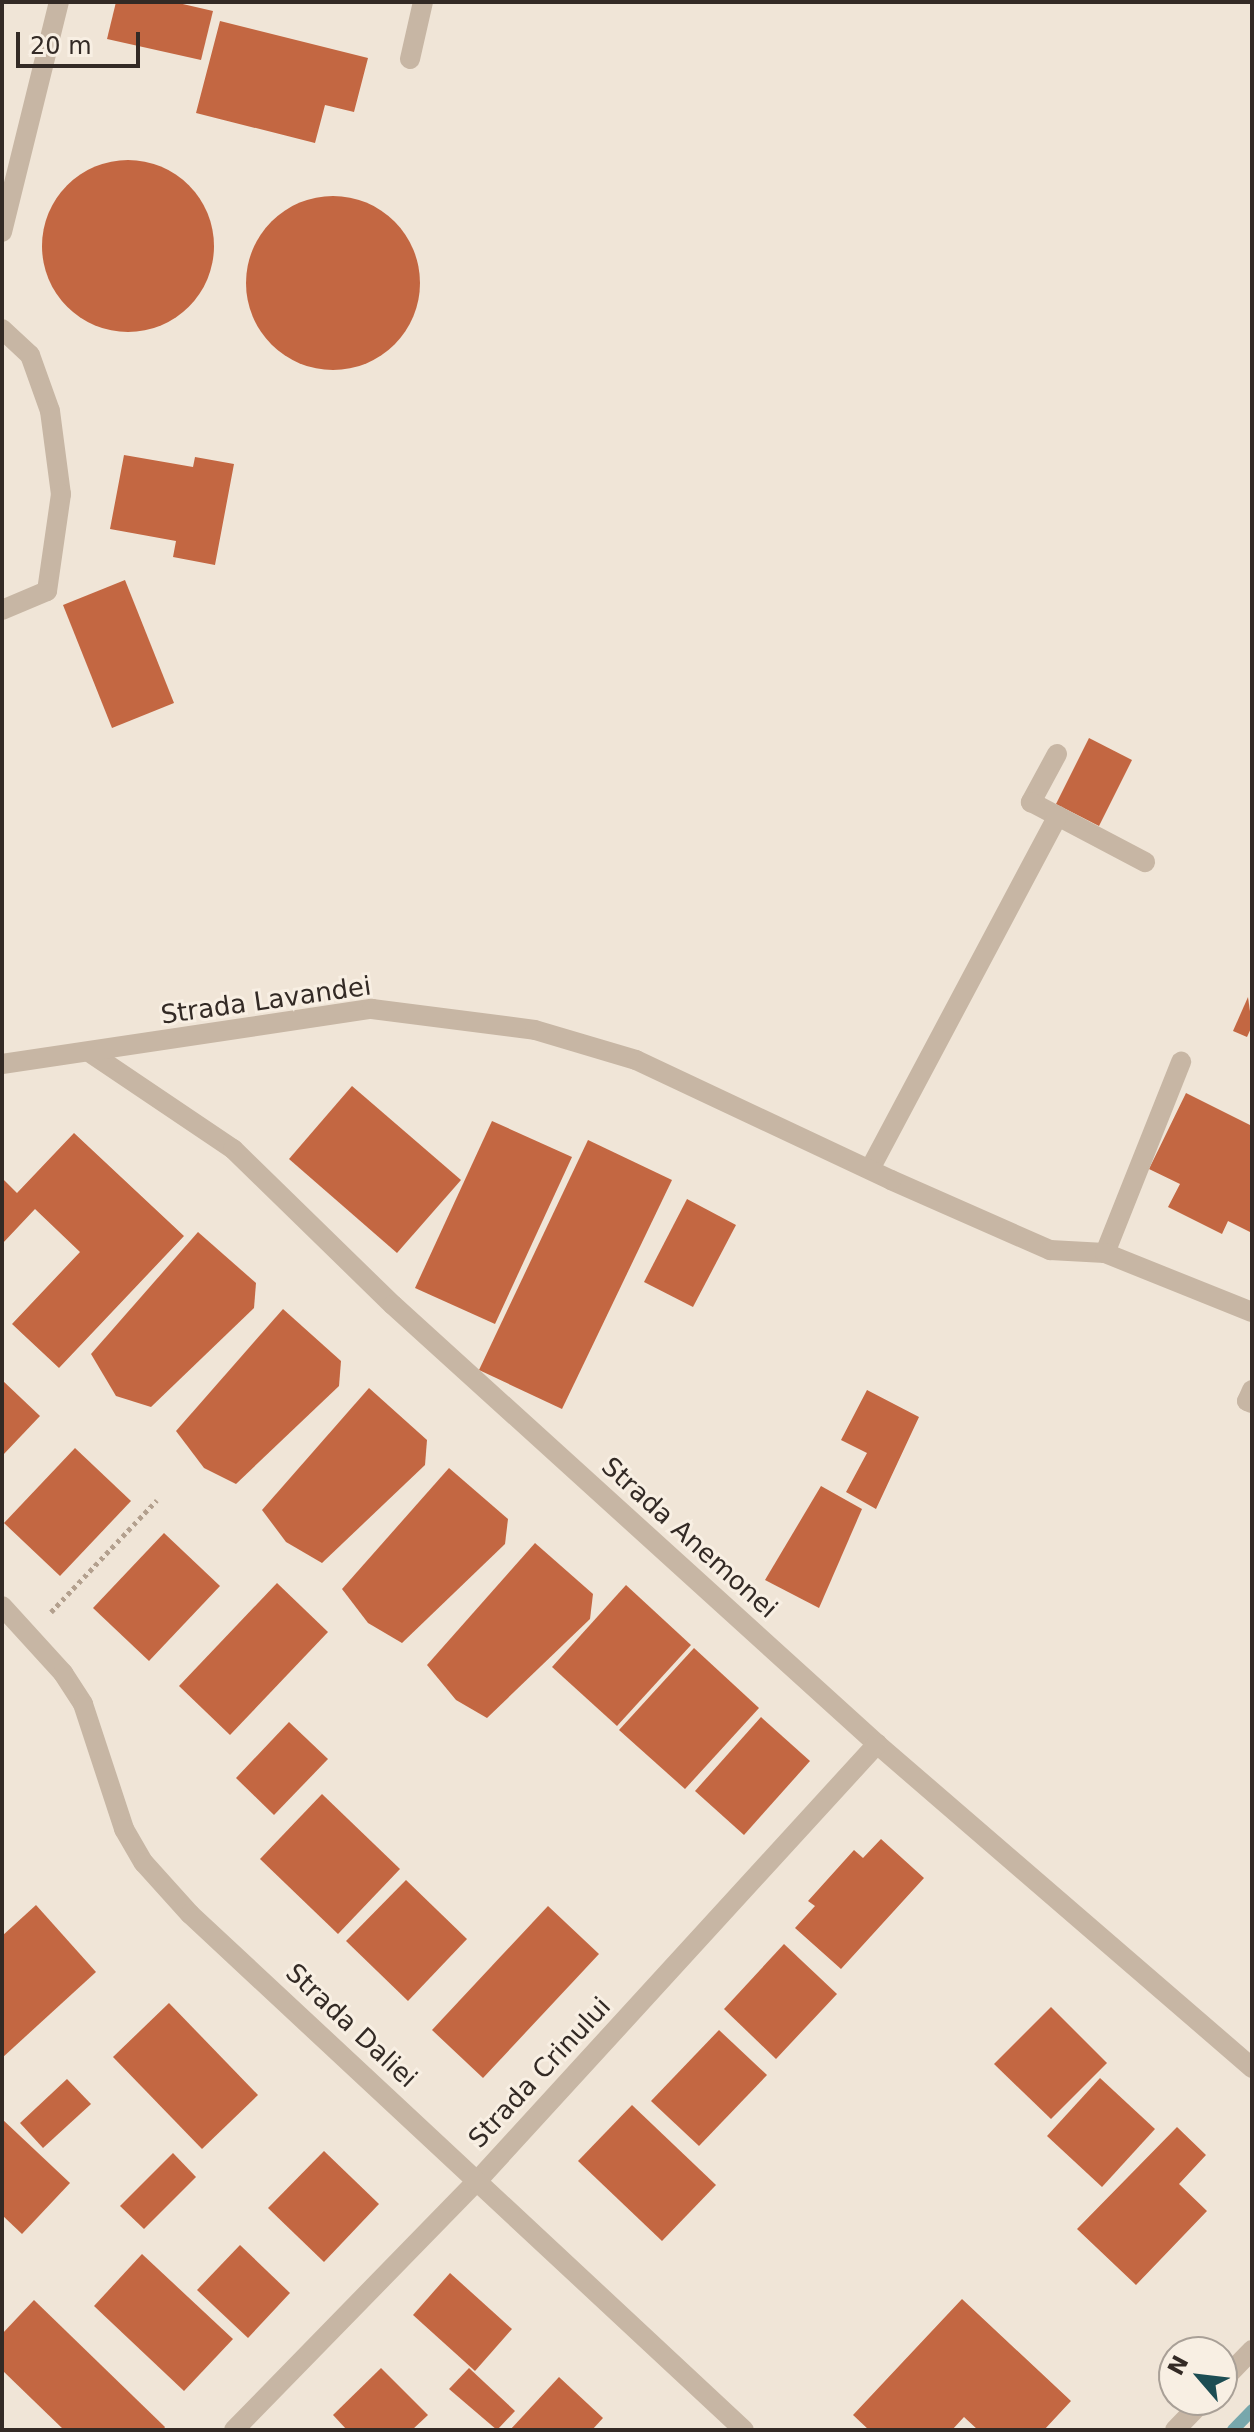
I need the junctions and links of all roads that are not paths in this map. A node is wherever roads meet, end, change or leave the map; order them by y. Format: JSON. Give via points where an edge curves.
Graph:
{"nodes":[{"id":1,"x":59,"y":2,"type":"edge"},
{"id":2,"x":423,"y":2,"type":"edge"},
{"id":3,"x":410,"y":59,"type":"dead end"},
{"id":4,"x":2,"y":232,"type":"edge"},
{"id":5,"x":2,"y":329,"type":"edge"},
{"id":6,"x":2,"y":610,"type":"edge"},
{"id":7,"x":1057,"y":754,"type":"dead end"},
{"id":8,"x":1058,"y":816,"type":"junction"},
{"id":9,"x":1145,"y":862,"type":"dead end"},
{"id":10,"x":89,"y":1052,"type":"junction"},
{"id":11,"x":1181,"y":1062,"type":"dead end"},
{"id":12,"x":2,"y":1064,"type":"edge"},
{"id":13,"x":870,"y":1169,"type":"junction"},
{"id":14,"x":1105,"y":1253,"type":"junction"},
{"id":15,"x":1252,"y":1312,"type":"edge"},
{"id":16,"x":1252,"y":1390,"type":"edge"},
{"id":17,"x":1252,"y":1403,"type":"edge"},
{"id":18,"x":2,"y":1606,"type":"edge"},
{"id":19,"x":877,"y":1744,"type":"junction"},
{"id":20,"x":1252,"y":2068,"type":"edge"},
{"id":21,"x":479,"y":2179,"type":"junction"},
{"id":22,"x":1252,"y":2350,"type":"edge"},
{"id":23,"x":1238,"y":2364,"type":"edge"},
{"id":24,"x":234,"y":2430,"type":"edge"},
{"id":25,"x":744,"y":2430,"type":"edge"}],
"edges":[{"from":1,"to":4,"type":"street"},
{"from":2,"to":3,"type":"street"},
{"from":5,"to":6,"type":"street","via":[[30,355],[50,411],[61,494],[47,591]]},
{"from":7,"to":8,"type":"street","via":[[1031,802]]},
{"from":8,"to":9,"type":"street"},
{"from":8,"to":13,"type":"street"},
{"from":10,"to":12,"type":"street","name":"Strada Lavandei"},
{"from":10,"to":13,"type":"street","name":"Strada Lavandei","via":[[372,1009],[535,1030],[636,1060]]},
{"from":10,"to":19,"type":"street","name":"Strada Anemonei","via":[[233,1149],[393,1305]]},
{"from":11,"to":14,"type":"street"},
{"from":13,"to":14,"type":"street","name":"Strada Lavandei","via":[[1050,1250]]},
{"from":14,"to":15,"type":"street","name":"Strada Lavandei"},
{"from":16,"to":17,"type":"street","via":[[1247,1401]]},
{"from":18,"to":21,"type":"street","name":"Strada Daliei","via":[[83,1704],[124,1829],[144,1863],[190,1914]]},
{"from":19,"to":20,"type":"street","name":"Strada Anemonei"},
{"from":19,"to":21,"type":"street","name":"Strada Crinului"},
{"from":21,"to":24,"type":"street","name":"Strada Crinului"},
{"from":21,"to":25,"type":"street","name":"Strada Daliei"},
{"from":22,"to":23,"type":"street"}]}
